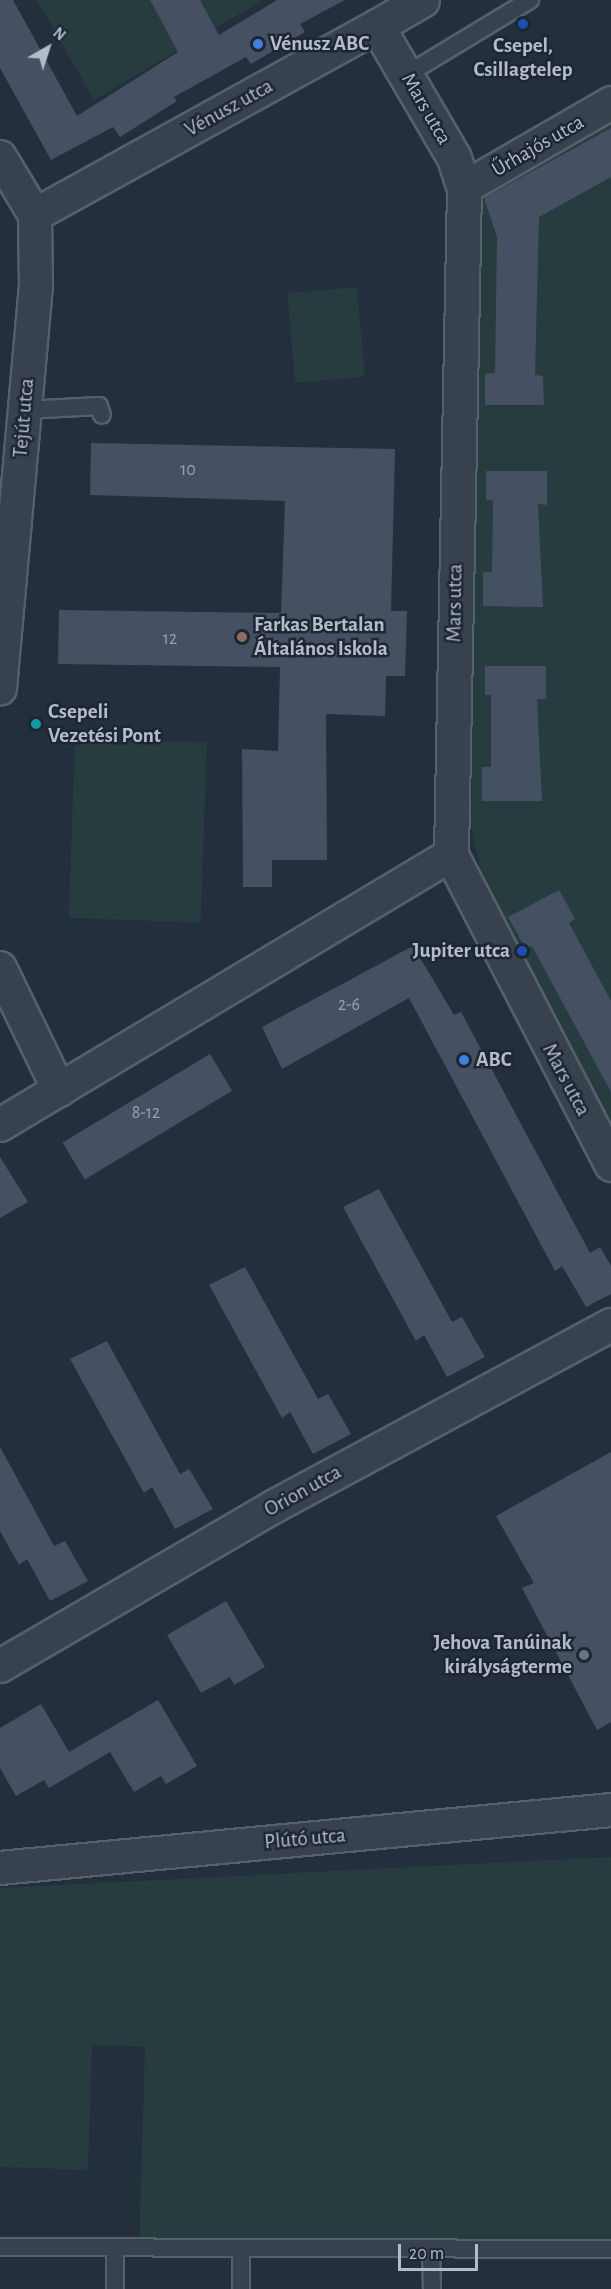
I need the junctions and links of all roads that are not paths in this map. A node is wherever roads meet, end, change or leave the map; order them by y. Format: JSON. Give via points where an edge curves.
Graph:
{"nodes":[{"id":1,"x":422,"y":0,"type":"edge"},
{"id":2,"x":530,"y":0,"type":"edge"},
{"id":3,"x":377,"y":26,"type":"junction"},
{"id":4,"x":406,"y":75,"type":"junction"},
{"id":5,"x":611,"y":104,"type":"edge"},
{"id":6,"x":0,"y":157,"type":"edge"},
{"id":7,"x":464,"y":188,"type":"junction"},
{"id":8,"x":34,"y":215,"type":"junction"},
{"id":9,"x":24,"y":410,"type":"junction"},
{"id":10,"x":102,"y":415,"type":"dead end"},
{"id":11,"x":0,"y":688,"type":"edge"},
{"id":12,"x":451,"y":855,"type":"junction"},
{"id":13,"x":0,"y":968,"type":"edge"},
{"id":14,"x":59,"y":1090,"type":"junction"},
{"id":15,"x":0,"y":1125,"type":"edge"},
{"id":16,"x":611,"y":1164,"type":"edge"},
{"id":17,"x":611,"y":1325,"type":"edge"},
{"id":18,"x":0,"y":1666,"type":"edge"},
{"id":19,"x":611,"y":1810,"type":"edge"},
{"id":20,"x":0,"y":1868,"type":"edge"},
{"id":21,"x":0,"y":2247,"type":"edge"},
{"id":22,"x":115,"y":2248,"type":"junction"},
{"id":23,"x":241,"y":2248,"type":"junction"},
{"id":24,"x":431,"y":2249,"type":"junction"},
{"id":25,"x":611,"y":2249,"type":"edge"},
{"id":26,"x":115,"y":2289,"type":"edge"},
{"id":27,"x":241,"y":2289,"type":"edge"},
{"id":28,"x":432,"y":2289,"type":"edge"}],
"edges":[{"from":1,"to":3,"type":"street","name":"Vénusz utca"},
{"from":2,"to":4,"type":"lane"},
{"from":3,"to":4,"type":"street","name":"Mars utca"},
{"from":3,"to":8,"type":"street","name":"Vénusz utca"},
{"from":4,"to":7,"type":"street","name":"Mars utca","via":[[454,158]]},
{"from":5,"to":7,"type":"street","name":"Űrhajós utca"},
{"from":6,"to":8,"type":"street","name":"Tejút utca"},
{"from":7,"to":12,"type":"street","name":"Mars utca"},
{"from":8,"to":9,"type":"street","name":"Tejút utca","via":[[36,285]]},
{"from":9,"to":10,"type":"lane","via":[[99,406]]},
{"from":9,"to":11,"type":"street","name":"Tejút utca"},
{"from":12,"to":14,"type":"street"},
{"from":12,"to":16,"type":"street","name":"Mars utca"},
{"from":13,"to":14,"type":"street"},
{"from":14,"to":15,"type":"street"},
{"from":17,"to":18,"type":"street","name":"Orion utca","via":[[273,1507]]},
{"from":19,"to":20,"type":"street","name":"Plútó utca"},
{"from":21,"to":22,"type":"lane"},
{"from":22,"to":23,"type":"lane"},
{"from":22,"to":26,"type":"lane"},
{"from":23,"to":24,"type":"lane"},
{"from":23,"to":27,"type":"lane"},
{"from":24,"to":25,"type":"lane"},
{"from":24,"to":28,"type":"lane"}]}
